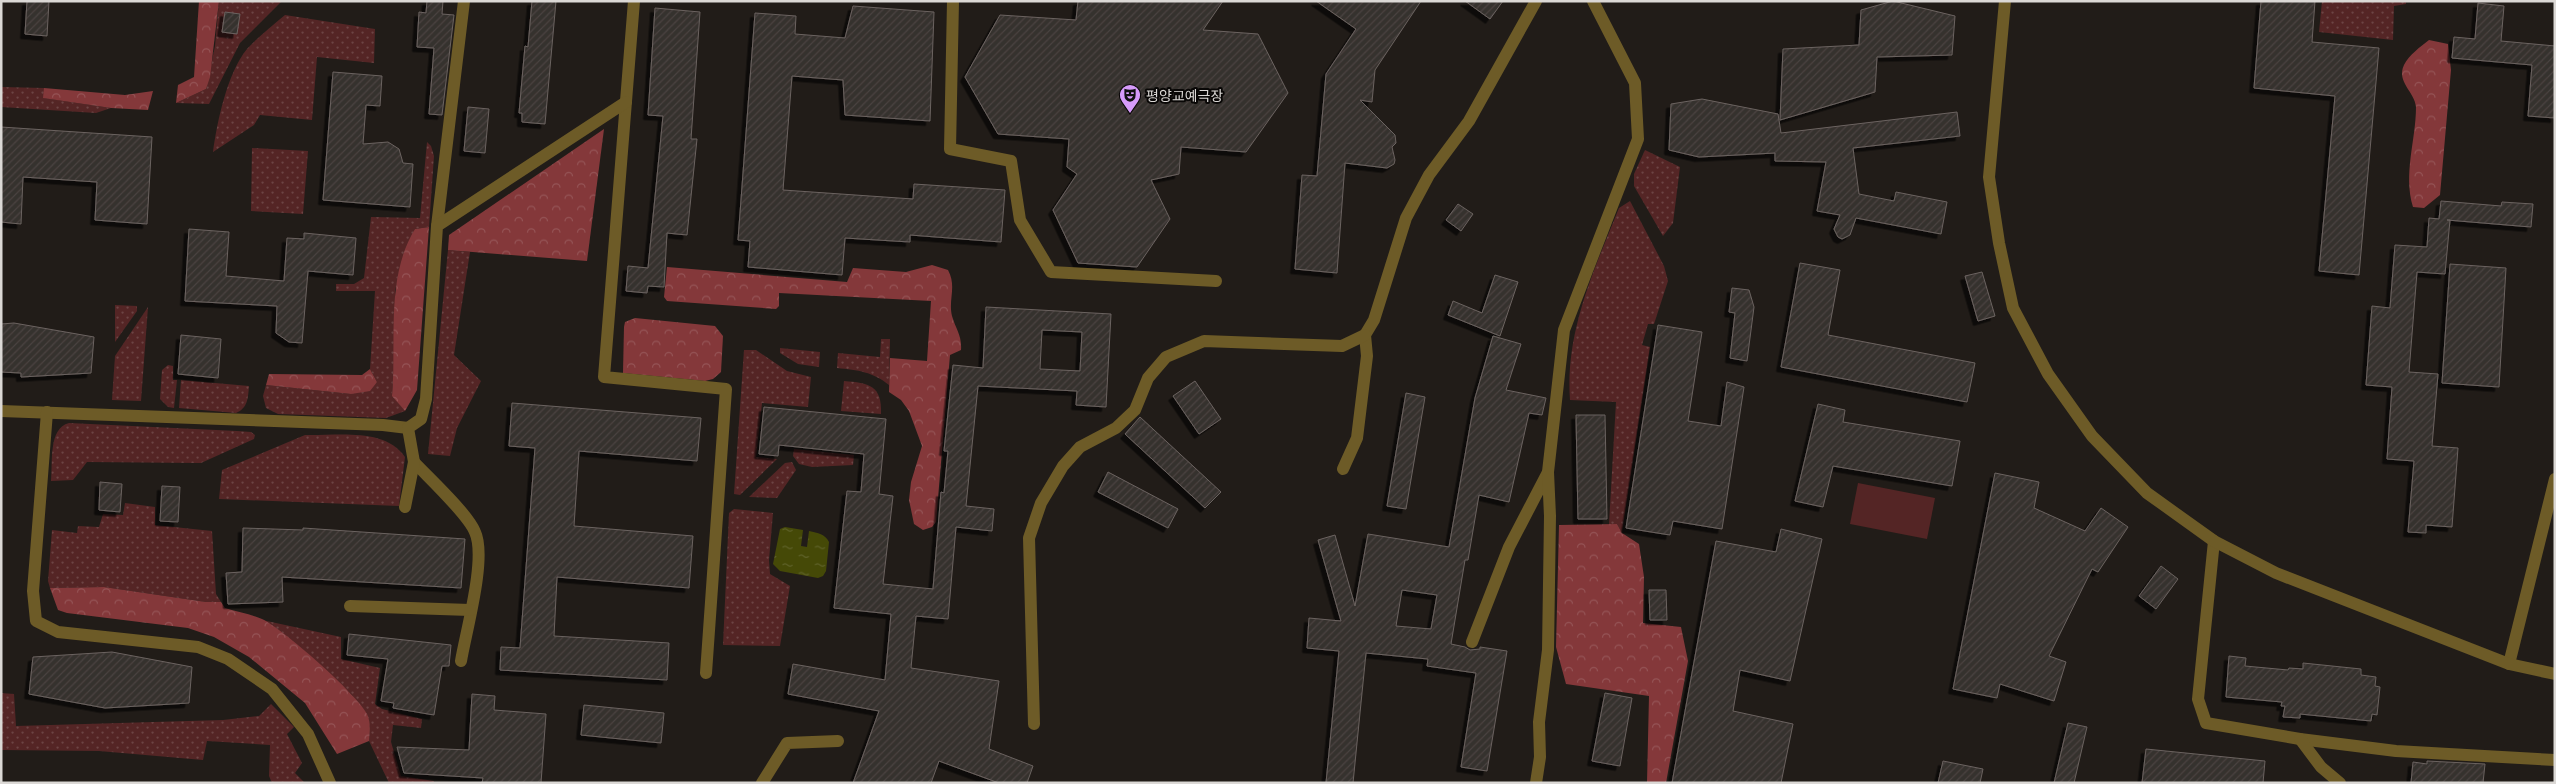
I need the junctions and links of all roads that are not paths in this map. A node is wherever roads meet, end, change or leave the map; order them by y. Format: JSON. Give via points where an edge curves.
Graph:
{"nodes":[{"id":1,"x":464,"y":1,"type":"edge"},
{"id":2,"x":634,"y":1,"type":"edge"},
{"id":3,"x":953,"y":1,"type":"edge"},
{"id":4,"x":1536,"y":1,"type":"edge"},
{"id":5,"x":1594,"y":1,"type":"edge"},
{"id":6,"x":2004,"y":1,"type":"edge"},
{"id":7,"x":626,"y":102,"type":"junction"},
{"id":8,"x":438,"y":226,"type":"junction"},
{"id":9,"x":1216,"y":281,"type":"dead end"},
{"id":10,"x":1365,"y":335,"type":"junction"},
{"id":11,"x":1,"y":411,"type":"edge"},
{"id":12,"x":47,"y":412,"type":"junction"},
{"id":13,"x":408,"y":428,"type":"junction"},
{"id":14,"x":414,"y":462,"type":"junction"},
{"id":15,"x":1343,"y":469,"type":"dead end"},
{"id":16,"x":1548,"y":472,"type":"junction"},
{"id":17,"x":2555,"y":479,"type":"edge"},
{"id":18,"x":405,"y":507,"type":"dead end"},
{"id":19,"x":2214,"y":541,"type":"junction"},
{"id":20,"x":350,"y":606,"type":"dead end"},
{"id":21,"x":470,"y":610,"type":"junction"},
{"id":22,"x":1472,"y":642,"type":"dead end"},
{"id":23,"x":461,"y":661,"type":"dead end"},
{"id":24,"x":2510,"y":664,"type":"junction"},
{"id":25,"x":706,"y":673,"type":"dead end"},
{"id":26,"x":2555,"y":674,"type":"edge"},
{"id":27,"x":1034,"y":724,"type":"dead end"},
{"id":28,"x":2300,"y":739,"type":"junction"},
{"id":29,"x":838,"y":741,"type":"dead end"},
{"id":30,"x":2555,"y":760,"type":"edge"},
{"id":31,"x":330,"y":783,"type":"edge"},
{"id":32,"x":762,"y":783,"type":"edge"},
{"id":33,"x":1536,"y":783,"type":"edge"},
{"id":34,"x":2340,"y":783,"type":"edge"}],
"edges":[{"from":1,"to":8,"type":"street"},
{"from":2,"to":7,"type":"street"},
{"from":3,"to":9,"type":"street","via":[[950,149],[1011,161],[1020,220],[1051,272]]},
{"from":4,"to":10,"type":"street","via":[[1469,121],[1429,175],[1406,218],[1374,320]]},
{"from":5,"to":16,"type":"street","via":[[1635,83],[1638,139],[1564,330]]},
{"from":6,"to":19,"type":"street","via":[[1989,177],[1999,243],[2014,308],[2048,374],[2092,436],[2147,493]]},
{"from":7,"to":8,"type":"street"},
{"from":7,"to":25,"type":"street","via":[[604,377],[726,389]]},
{"from":8,"to":13,"type":"street","via":[[426,399],[420,419]]},
{"from":10,"to":15,"type":"street","via":[[1368,356],[1357,438]]},
{"from":10,"to":27,"type":"street","via":[[1342,346],[1204,341],[1166,357],[1148,378],[1135,410],[1116,428],[1080,447],[1063,466],[1041,503],[1029,538]]},
{"from":11,"to":12,"type":"street"},
{"from":12,"to":13,"type":"street"},
{"from":12,"to":31,"type":"street","via":[[33,591],[36,621],[58,632],[198,647],[228,659],[272,689],[308,734]]},
{"from":13,"to":14,"type":"street"},
{"from":14,"to":18,"type":"street"},
{"from":14,"to":21,"type":"street","via":[[476,532],[479,561]]},
{"from":16,"to":22,"type":"street","via":[[1509,547]]},
{"from":16,"to":33,"type":"street","via":[[1548,650]]},
{"from":17,"to":24,"type":"street"},
{"from":19,"to":24,"type":"street","via":[[2276,573]]},
{"from":19,"to":28,"type":"street","via":[[2198,699],[2206,723]]},
{"from":20,"to":21,"type":"street"},
{"from":21,"to":23,"type":"street"},
{"from":24,"to":26,"type":"street"},
{"from":28,"to":30,"type":"street","via":[[2396,751]]},
{"from":28,"to":34,"type":"street","via":[[2322,767]]},
{"from":29,"to":32,"type":"street","via":[[787,743]]}]}
